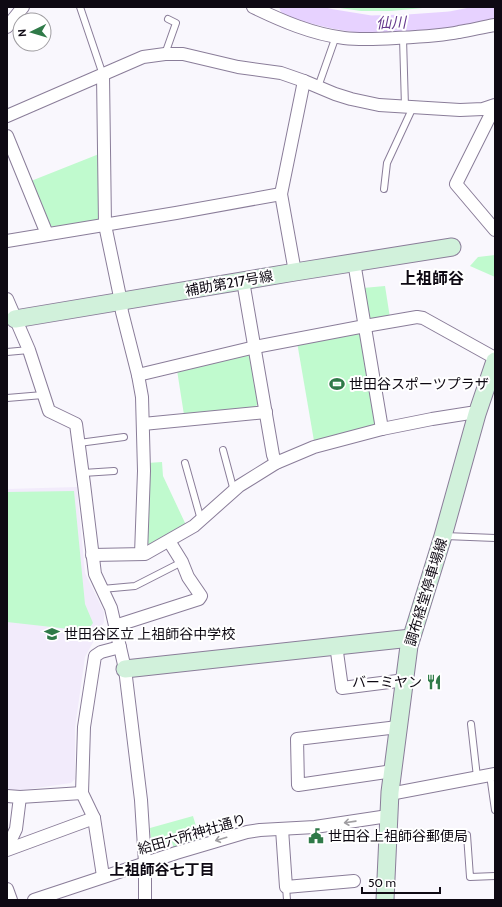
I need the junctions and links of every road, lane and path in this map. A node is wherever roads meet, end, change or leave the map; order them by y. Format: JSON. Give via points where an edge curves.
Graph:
{"nodes":[{"id":1,"x":23,"y":7,"type":"edge"},
{"id":2,"x":80,"y":7,"type":"edge"},
{"id":3,"x":253,"y":7,"type":"edge"},
{"id":4,"x":168,"y":19,"type":"dead end"},
{"id":5,"x":495,"y":25,"type":"edge"},
{"id":6,"x":7,"y":27,"type":"edge"},
{"id":7,"x":336,"y":36,"type":"junction"},
{"id":8,"x":403,"y":38,"type":"junction"},
{"id":9,"x":165,"y":54,"type":"junction"},
{"id":10,"x":103,"y":75,"type":"junction"},
{"id":11,"x":304,"y":81,"type":"junction"},
{"id":12,"x":318,"y":87,"type":"junction"},
{"id":13,"x":494,"y":106,"type":"edge"},
{"id":14,"x":409,"y":107,"type":"junction"},
{"id":15,"x":7,"y":116,"type":"edge"},
{"id":16,"x":7,"y":136,"type":"edge"},
{"id":17,"x":384,"y":189,"type":"dead end"},
{"id":18,"x":281,"y":194,"type":"junction"},
{"id":19,"x":105,"y":225,"type":"junction"},
{"id":20,"x":495,"y":230,"type":"edge"},
{"id":21,"x":47,"y":234,"type":"junction"},
{"id":22,"x":7,"y":241,"type":"edge"},
{"id":23,"x":452,"y":247,"type":"dead end"},
{"id":24,"x":354,"y":262,"type":"junction"},
{"id":25,"x":295,"y":272,"type":"junction"},
{"id":26,"x":243,"y":281,"type":"junction"},
{"id":27,"x":7,"y":299,"type":"edge"},
{"id":28,"x":121,"y":302,"type":"junction"},
{"id":29,"x":11,"y":320,"type":"edge"},
{"id":30,"x":364,"y":326,"type":"junction"},
{"id":31,"x":255,"y":347,"type":"junction"},
{"id":32,"x":29,"y":350,"type":"junction"},
{"id":33,"x":7,"y":352,"type":"edge"},
{"id":34,"x":494,"y":365,"type":"edge"},
{"id":35,"x":138,"y":375,"type":"junction"},
{"id":36,"x":43,"y":394,"type":"junction"},
{"id":37,"x":7,"y":398,"type":"edge"},
{"id":38,"x":266,"y":412,"type":"junction"},
{"id":39,"x":478,"y":414,"type":"junction"},
{"id":40,"x":143,"y":424,"type":"junction"},
{"id":41,"x":382,"y":429,"type":"junction"},
{"id":42,"x":124,"y":437,"type":"dead end"},
{"id":43,"x":78,"y":442,"type":"junction"},
{"id":44,"x":223,"y":450,"type":"dead end"},
{"id":45,"x":185,"y":463,"type":"dead end"},
{"id":46,"x":276,"y":463,"type":"junction"},
{"id":47,"x":114,"y":471,"type":"dead end"},
{"id":48,"x":83,"y":473,"type":"junction"},
{"id":49,"x":234,"y":491,"type":"junction"},
{"id":50,"x":201,"y":520,"type":"junction"},
{"id":51,"x":443,"y":536,"type":"junction"},
{"id":52,"x":495,"y":538,"type":"edge"},
{"id":53,"x":169,"y":541,"type":"junction"},
{"id":54,"x":92,"y":554,"type":"junction"},
{"id":55,"x":141,"y":554,"type":"junction"},
{"id":56,"x":182,"y":562,"type":"junction"},
{"id":57,"x":102,"y":589,"type":"junction"},
{"id":58,"x":116,"y":626,"type":"junction"},
{"id":59,"x":411,"y":638,"type":"junction"},
{"id":60,"x":336,"y":645,"type":"junction"},
{"id":61,"x":120,"y":647,"type":"junction"},
{"id":62,"x":126,"y":669,"type":"junction"},
{"id":63,"x":405,"y":680,"type":"junction"},
{"id":64,"x":471,"y":724,"type":"dead end"},
{"id":65,"x":398,"y":727,"type":"junction"},
{"id":66,"x":393,"y":771,"type":"junction"},
{"id":67,"x":493,"y":774,"type":"edge"},
{"id":68,"x":477,"y":777,"type":"junction"},
{"id":69,"x":390,"y":792,"type":"junction"},
{"id":70,"x":82,"y":793,"type":"junction"},
{"id":71,"x":7,"y":796,"type":"edge"},
{"id":72,"x":20,"y":797,"type":"junction"},
{"id":73,"x":495,"y":810,"type":"edge"},
{"id":74,"x":388,"y":816,"type":"junction"},
{"id":75,"x":94,"y":818,"type":"junction"},
{"id":76,"x":282,"y":830,"type":"junction"},
{"id":77,"x":388,"y":835,"type":"junction"},
{"id":78,"x":7,"y":849,"type":"edge"},
{"id":79,"x":145,"y":863,"type":"junction"},
{"id":80,"x":103,"y":876,"type":"junction"},
{"id":81,"x":495,"y":876,"type":"edge"},
{"id":82,"x":354,"y":881,"type":"dead end"},
{"id":83,"x":286,"y":887,"type":"junction"},
{"id":84,"x":7,"y":889,"type":"edge"},
{"id":85,"x":69,"y":894,"type":"edge"},
{"id":86,"x":11,"y":900,"type":"edge"},
{"id":87,"x":34,"y":900,"type":"edge"},
{"id":88,"x":145,"y":900,"type":"edge"},
{"id":89,"x":287,"y":900,"type":"edge"},
{"id":90,"x":385,"y":900,"type":"edge"}],
"edges":[{"from":1,"to":6,"type":"street"},
{"from":2,"to":10,"type":"lane"},
{"from":3,"to":7,"type":"street","via":[[302,28]]},
{"from":4,"to":9,"type":"lane","via":[[176,24]]},
{"from":5,"to":8,"type":"street"},
{"from":7,"to":8,"type":"street","via":[[371,40]]},
{"from":7,"to":12,"type":"lane"},
{"from":8,"to":14,"type":"lane"},
{"from":9,"to":10,"type":"street","via":[[143,57]]},
{"from":9,"to":11,"type":"street","via":[[183,54],[238,67],[281,73]]},
{"from":10,"to":15,"type":"street"},
{"from":10,"to":19,"type":"street"},
{"from":11,"to":12,"type":"street"},
{"from":11,"to":18,"type":"street"},
{"from":12,"to":14,"type":"street","via":[[351,99],[379,105]]},
{"from":13,"to":14,"type":"street","via":[[460,110]]},
{"from":13,"to":20,"type":"street","via":[[456,184]]},
{"from":14,"to":17,"type":"lane","via":[[387,163]]},
{"from":16,"to":21,"type":"street"},
{"from":18,"to":19,"type":"street"},
{"from":18,"to":25,"type":"street"},
{"from":19,"to":21,"type":"street"},
{"from":19,"to":28,"type":"street"},
{"from":21,"to":22,"type":"street"},
{"from":23,"to":24,"type":"street","name":"補助第217号線"},
{"from":24,"to":25,"type":"street","name":"補助第217号線"},
{"from":24,"to":30,"type":"street"},
{"from":25,"to":26,"type":"street","name":"補助第217号線"},
{"from":26,"to":28,"type":"street","name":"補助第217号線"},
{"from":26,"to":31,"type":"street"},
{"from":27,"to":29,"type":"street"},
{"from":28,"to":29,"type":"street","name":"補助第217号線"},
{"from":28,"to":35,"type":"street"},
{"from":29,"to":32,"type":"street"},
{"from":30,"to":31,"type":"street"},
{"from":30,"to":34,"type":"street","via":[[423,318]]},
{"from":30,"to":41,"type":"street"},
{"from":31,"to":35,"type":"street"},
{"from":31,"to":38,"type":"street"},
{"from":32,"to":33,"type":"lane"},
{"from":32,"to":36,"type":"street"},
{"from":34,"to":39,"type":"street","name":"調布経堂停車場線"},
{"from":35,"to":40,"type":"street"},
{"from":36,"to":37,"type":"lane"},
{"from":36,"to":43,"type":"street","via":[[49,411],[76,424]]},
{"from":38,"to":40,"type":"street"},
{"from":38,"to":46,"type":"street"},
{"from":39,"to":41,"type":"street","via":[[432,418]]},
{"from":39,"to":51,"type":"street","name":"調布経堂停車場線"},
{"from":40,"to":55,"type":"street"},
{"from":41,"to":46,"type":"street","via":[[314,447]]},
{"from":42,"to":43,"type":"lane"},
{"from":43,"to":48,"type":"street"},
{"from":44,"to":49,"type":"lane"},
{"from":45,"to":50,"type":"lane"},
{"from":46,"to":49,"type":"street"},
{"from":47,"to":48,"type":"lane"},
{"from":48,"to":54,"type":"street"},
{"from":49,"to":50,"type":"street"},
{"from":50,"to":53,"type":"street"},
{"from":51,"to":52,"type":"lane"},
{"from":51,"to":59,"type":"street","name":"調布経堂停車場線"},
{"from":53,"to":55,"type":"street"},
{"from":53,"to":56,"type":"street"},
{"from":54,"to":55,"type":"street"},
{"from":54,"to":57,"type":"street","via":[[95,574]]},
{"from":56,"to":57,"type":"lane","via":[[135,586]]},
{"from":56,"to":58,"type":"street","via":[[188,577],[201,596],[199,599]]},
{"from":57,"to":58,"type":"street"},
{"from":58,"to":61,"type":"street"},
{"from":59,"to":60,"type":"street"},
{"from":59,"to":63,"type":"street","name":"調布経堂停車場線"},
{"from":60,"to":62,"type":"street"},
{"from":60,"to":63,"type":"street","via":[[342,688]]},
{"from":61,"to":62,"type":"street"},
{"from":61,"to":70,"type":"street","via":[[95,656],[84,727]]},
{"from":62,"to":79,"type":"street","via":[[141,800]]},
{"from":63,"to":65,"type":"street","name":"調布経堂停車場線"},
{"from":64,"to":68,"type":"lane"},
{"from":65,"to":66,"type":"street","name":"調布経堂停車場線"},
{"from":65,"to":66,"type":"street","via":[[297,739],[298,785]]},
{"from":66,"to":69,"type":"street","name":"調布経堂停車場線"},
{"from":67,"to":68,"type":"street"},
{"from":67,"to":73,"type":"lane"},
{"from":68,"to":69,"type":"street"},
{"from":69,"to":74,"type":"street","name":"調布経堂停車場線"},
{"from":70,"to":72,"type":"street"},
{"from":70,"to":75,"type":"street"},
{"from":71,"to":72,"type":"street"},
{"from":72,"to":78,"type":"street","via":[[16,829]]},
{"from":74,"to":76,"type":"street","name":"給田六所神社通り","one_way":true},
{"from":74,"to":77,"type":"street","name":"調布経堂停車場線"},
{"from":75,"to":78,"type":"street"},
{"from":75,"to":80,"type":"street"},
{"from":76,"to":79,"type":"street","name":"給田六所神社通り","one_way":true,"via":[[247,832]]},
{"from":76,"to":83,"type":"street"},
{"from":77,"to":81,"type":"lane","via":[[467,836],[470,878]]},
{"from":77,"to":90,"type":"street","name":"調布経堂停車場線"},
{"from":79,"to":80,"type":"street","name":"給田六所神社通り"},
{"from":79,"to":88,"type":"street"},
{"from":80,"to":85,"type":"street","name":"給田六所神社通り"},
{"from":82,"to":83,"type":"street"},
{"from":83,"to":89,"type":"lane"},
{"from":84,"to":86,"type":"street"},
{"from":85,"to":87,"type":"street","name":"給田六所神社通り"}]}
